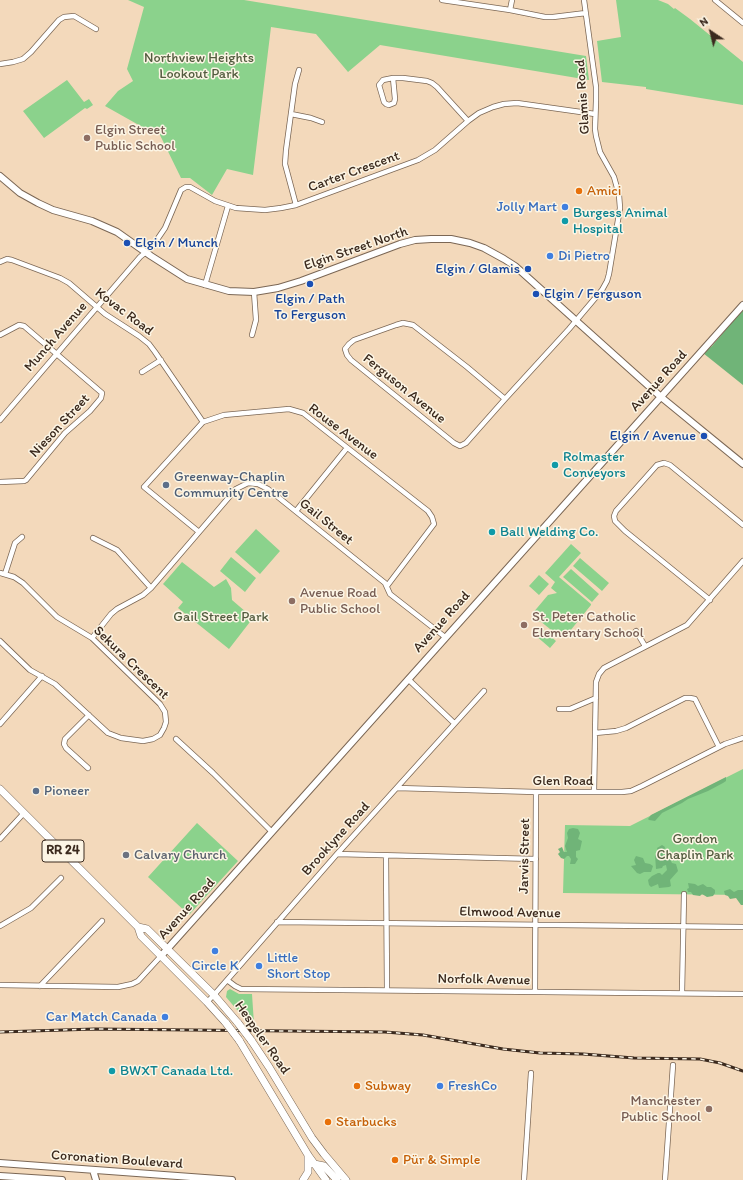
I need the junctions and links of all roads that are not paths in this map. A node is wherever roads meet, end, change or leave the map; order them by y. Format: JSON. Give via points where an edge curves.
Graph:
{"nodes":[{"id":1,"x":442,"y":0,"type":"edge"},
{"id":2,"x":512,"y":0,"type":"edge"},
{"id":3,"x":584,"y":0,"type":"edge"},
{"id":4,"x":715,"y":0,"type":"edge"},
{"id":5,"x":510,"y":10,"type":"junction"},
{"id":6,"x":586,"y":12,"type":"junction"},
{"id":7,"x":743,"y":23,"type":"edge"},
{"id":8,"x":96,"y":29,"type":"dead end"},
{"id":9,"x":0,"y":64,"type":"edge"},
{"id":10,"x":299,"y":70,"type":"dead end"},
{"id":11,"x":393,"y":78,"type":"junction"},
{"id":12,"x":290,"y":114,"type":"junction"},
{"id":13,"x":595,"y":114,"type":"junction"},
{"id":14,"x":468,"y":121,"type":"junction"},
{"id":15,"x":322,"y":122,"type":"dead end"},
{"id":16,"x":0,"y":176,"type":"edge"},
{"id":17,"x":296,"y":205,"type":"junction"},
{"id":18,"x":228,"y":206,"type":"junction"},
{"id":19,"x":146,"y":252,"type":"junction"},
{"id":20,"x":0,"y":262,"type":"edge"},
{"id":21,"x":204,"y":285,"type":"junction"},
{"id":22,"x":254,"y":292,"type":"junction"},
{"id":23,"x":743,"y":305,"type":"edge"},
{"id":24,"x":97,"y":307,"type":"junction"},
{"id":25,"x":576,"y":320,"type":"junction"},
{"id":26,"x":0,"y":335,"type":"edge"},
{"id":27,"x":252,"y":335,"type":"dead end"},
{"id":28,"x":58,"y":354,"type":"junction"},
{"id":29,"x":161,"y":360,"type":"junction"},
{"id":30,"x":142,"y":372,"type":"dead end"},
{"id":31,"x":661,"y":397,"type":"junction"},
{"id":32,"x":505,"y":399,"type":"junction"},
{"id":33,"x":0,"y":420,"type":"edge"},
{"id":34,"x":203,"y":422,"type":"junction"},
{"id":35,"x":347,"y":448,"type":"junction"},
{"id":36,"x":743,"y":464,"type":"edge"},
{"id":37,"x":0,"y":482,"type":"edge"},
{"id":38,"x":296,"y":512,"type":"junction"},
{"id":39,"x":743,"y":526,"type":"edge"},
{"id":40,"x":199,"y":532,"type":"junction"},
{"id":41,"x":22,"y":537,"type":"dead end"},
{"id":42,"x":93,"y":538,"type":"dead end"},
{"id":43,"x":743,"y":561,"type":"edge"},
{"id":44,"x":2,"y":573,"type":"edge"},
{"id":45,"x":387,"y":586,"type":"junction"},
{"id":46,"x":151,"y":588,"type":"junction"},
{"id":47,"x":710,"y":600,"type":"junction"},
{"id":48,"x":636,"y":631,"type":"dead end"},
{"id":49,"x":445,"y":637,"type":"junction"},
{"id":50,"x":92,"y":638,"type":"junction"},
{"id":51,"x":0,"y":641,"type":"edge"},
{"id":52,"x":645,"y":646,"type":"junction"},
{"id":53,"x":42,"y":676,"type":"junction"},
{"id":54,"x":408,"y":679,"type":"junction"},
{"id":55,"x":484,"y":691,"type":"dead end"},
{"id":56,"x":596,"y":698,"type":"junction"},
{"id":57,"x":559,"y":709,"type":"dead end"},
{"id":58,"x":89,"y":715,"type":"junction"},
{"id":59,"x":0,"y":724,"type":"edge"},
{"id":60,"x":454,"y":724,"type":"junction"},
{"id":61,"x":595,"y":734,"type":"junction"},
{"id":62,"x":743,"y":738,"type":"edge"},
{"id":63,"x":176,"y":739,"type":"dead end"},
{"id":64,"x":719,"y":747,"type":"junction"},
{"id":65,"x":88,"y":768,"type":"dead end"},
{"id":66,"x":397,"y":788,"type":"junction"},
{"id":67,"x":0,"y":789,"type":"edge"},
{"id":68,"x":536,"y":792,"type":"junction"},
{"id":69,"x":594,"y":792,"type":"junction"},
{"id":70,"x":24,"y":813,"type":"junction"},
{"id":71,"x":272,"y":832,"type":"junction"},
{"id":72,"x":0,"y":839,"type":"edge"},
{"id":73,"x":337,"y":854,"type":"junction"},
{"id":74,"x":386,"y":856,"type":"junction"},
{"id":75,"x":536,"y":859,"type":"junction"},
{"id":76,"x":61,"y":878,"type":"dead end"},
{"id":77,"x":684,"y":894,"type":"dead end"},
{"id":78,"x":102,"y":921,"type":"dead end"},
{"id":79,"x":277,"y":922,"type":"junction"},
{"id":80,"x":386,"y":923,"type":"junction"},
{"id":81,"x":535,"y":925,"type":"junction"},
{"id":82,"x":0,"y":926,"type":"edge"},
{"id":83,"x":683,"y":926,"type":"junction"},
{"id":84,"x":138,"y":927,"type":"junction"},
{"id":85,"x":743,"y":927,"type":"edge"},
{"id":86,"x":167,"y":949,"type":"junction"},
{"id":87,"x":161,"y":956,"type":"junction"},
{"id":88,"x":227,"y":980,"type":"junction"},
{"id":89,"x":0,"y":985,"type":"edge"},
{"id":90,"x":40,"y":986,"type":"junction"},
{"id":91,"x":387,"y":990,"type":"junction"},
{"id":92,"x":535,"y":992,"type":"junction"},
{"id":93,"x":682,"y":993,"type":"junction"},
{"id":94,"x":743,"y":994,"type":"edge"},
{"id":95,"x":214,"y":995,"type":"junction"},
{"id":96,"x":207,"y":1002,"type":"junction"},
{"id":97,"x":673,"y":1065,"type":"dead end"},
{"id":98,"x":530,"y":1073,"type":"dead end"},
{"id":99,"x":308,"y":1155,"type":"junction"},
{"id":100,"x":0,"y":1163,"type":"edge"},
{"id":101,"x":314,"y":1164,"type":"junction"},
{"id":102,"x":93,"y":1170,"type":"junction"},
{"id":103,"x":339,"y":1172,"type":"junction"},
{"id":104,"x":0,"y":1176,"type":"edge"},
{"id":105,"x":177,"y":1178,"type":"edge"},
{"id":106,"x":62,"y":1180,"type":"edge"},
{"id":107,"x":96,"y":1180,"type":"edge"},
{"id":108,"x":232,"y":1180,"type":"edge"},
{"id":109,"x":303,"y":1180,"type":"edge"},
{"id":110,"x":326,"y":1180,"type":"edge"},
{"id":111,"x":337,"y":1180,"type":"edge"},
{"id":112,"x":346,"y":1180,"type":"edge"},
{"id":113,"x":353,"y":1180,"type":"edge"},
{"id":114,"x":524,"y":1180,"type":"edge"},
{"id":115,"x":665,"y":1180,"type":"edge"}],
"edges":[{"from":1,"to":5,"type":"street"},
{"from":2,"to":5,"type":"street"},
{"from":3,"to":6,"type":"street","name":"Glamis Road"},
{"from":4,"to":7,"type":"street"},
{"from":5,"to":6,"type":"street","via":[[545,17]]},
{"from":6,"to":13,"type":"street","name":"Glamis Road","via":[[596,87]]},
{"from":8,"to":9,"type":"street","via":[[74,16],[64,17],[23,58]]},
{"from":10,"to":12,"type":"street"},
{"from":11,"to":11,"type":"street","via":[[395,99],[394,103],[389,105],[384,102],[379,85],[383,80]]},
{"from":11,"to":14,"type":"street","via":[[432,83]]},
{"from":12,"to":15,"type":"street"},
{"from":12,"to":17,"type":"street","via":[[286,164]]},
{"from":13,"to":14,"type":"street","name":"Carter Crescent","via":[[517,103],[494,106]]},
{"from":13,"to":25,"type":"street","name":"Glamis Road","via":[[600,152],[614,177],[620,208],[607,281]]},
{"from":14,"to":17,"type":"street","name":"Carter Crescent","via":[[435,150],[418,160]]},
{"from":16,"to":19,"type":"street","name":"Elgin Street North","via":[[20,193],[38,203],[111,229]]},
{"from":17,"to":18,"type":"street","name":"Carter Crescent","via":[[265,210]]},
{"from":18,"to":19,"type":"street","name":"Carter Crescent","via":[[186,187],[178,195],[162,232]]},
{"from":18,"to":21,"type":"street"},
{"from":19,"to":21,"type":"street","name":"Elgin Street North","via":[[187,279]]},
{"from":19,"to":24,"type":"street","name":"Munch Avenue"},
{"from":20,"to":24,"type":"street","name":"Kovac Road","via":[[12,260],[60,278]]},
{"from":21,"to":22,"type":"street","name":"Elgin Street North","via":[[229,291]]},
{"from":22,"to":25,"type":"street","name":"Elgin Street North","via":[[301,281],[400,244],[415,240],[450,239],[484,248],[515,266]]},
{"from":22,"to":27,"type":"street","via":[[256,320]]},
{"from":23,"to":31,"type":"street","name":"Avenue Road"},
{"from":24,"to":28,"type":"street","name":"Munch Avenue"},
{"from":24,"to":29,"type":"street","name":"Kovac Road","via":[[149,344]]},
{"from":25,"to":31,"type":"street","name":"Elgin Street North"},
{"from":25,"to":32,"type":"street","name":"Ferguson Avenue"},
{"from":26,"to":28,"type":"street","via":[[19,325],[24,326]]},
{"from":28,"to":33,"type":"street","name":"Munch Avenue"},
{"from":28,"to":37,"type":"street","name":"Nieson Street","via":[[99,389],[102,393],[101,398],[65,433],[26,480]]},
{"from":29,"to":30,"type":"street"},
{"from":29,"to":34,"type":"street","name":"Kovac Road"},
{"from":31,"to":36,"type":"street","name":"Elgin Street North"},
{"from":31,"to":49,"type":"street","name":"Avenue Road"},
{"from":32,"to":32,"type":"street","name":"Ferguson Avenue","via":[[466,443],[460,446],[351,360],[345,349],[354,340],[396,325],[413,325]]},
{"from":34,"to":35,"type":"street","name":"Rouse Avenue","via":[[224,415],[289,409],[303,413]]},
{"from":34,"to":40,"type":"street","name":"Rouse Avenue","via":[[144,487]]},
{"from":35,"to":38,"type":"street"},
{"from":35,"to":45,"type":"street","name":"Rouse Avenue","via":[[428,511],[432,517],[434,524]]},
{"from":38,"to":40,"type":"street","name":"Gail Street","via":[[268,489],[248,483],[236,489]]},
{"from":38,"to":45,"type":"street","name":"Gail Street"},
{"from":39,"to":47,"type":"street","via":[[670,465],[664,463],[657,465],[616,511],[615,521],[625,531]]},
{"from":40,"to":46,"type":"street","name":"Gail Street"},
{"from":41,"to":44,"type":"street"},
{"from":42,"to":46,"type":"street","via":[[117,550]]},
{"from":43,"to":47,"type":"street"},
{"from":44,"to":50,"type":"street","name":"Sekura Crescent","via":[[23,583],[57,617]]},
{"from":45,"to":49,"type":"street","name":"Gail Street","via":[[390,594]]},
{"from":46,"to":50,"type":"street","name":"Gail Street","via":[[111,614]]},
{"from":47,"to":52,"type":"street","via":[[687,625]]},
{"from":48,"to":52,"type":"street"},
{"from":49,"to":54,"type":"street","name":"Avenue Road"},
{"from":50,"to":58,"type":"street","name":"Sekura Crescent","via":[[160,704],[165,712],[166,722],[160,735],[143,742],[108,733]]},
{"from":51,"to":53,"type":"street","name":"Sekura Crescent","via":[[30,670]]},
{"from":52,"to":56,"type":"street","via":[[604,668],[596,682]]},
{"from":53,"to":58,"type":"street","name":"Sekura Crescent","via":[[55,684]]},
{"from":53,"to":59,"type":"street"},
{"from":54,"to":60,"type":"street"},
{"from":54,"to":71,"type":"street","name":"Avenue Road"},
{"from":55,"to":60,"type":"street","name":"Brooklyne Road"},
{"from":56,"to":57,"type":"street","via":[[570,709]]},
{"from":56,"to":61,"type":"street"},
{"from":58,"to":65,"type":"street","via":[[65,739],[64,744]]},
{"from":60,"to":66,"type":"street","name":"Brooklyne Road"},
{"from":61,"to":64,"type":"street","via":[[626,728],[685,698],[690,698],[695,699]]},
{"from":61,"to":69,"type":"street"},
{"from":62,"to":64,"type":"street","name":"Glen Road"},
{"from":63,"to":71,"type":"street"},
{"from":64,"to":69,"type":"street","name":"Glen Road","via":[[631,791]]},
{"from":66,"to":68,"type":"street","name":"Glen Road"},
{"from":66,"to":73,"type":"street","name":"Brooklyne Road"},
{"from":67,"to":70,"type":"main road","name":"Hespeler Road","number":"RR 24"},
{"from":68,"to":69,"type":"street","name":"Glen Road"},
{"from":68,"to":75,"type":"street","name":"Jarvis Street"},
{"from":70,"to":72,"type":"street"},
{"from":70,"to":84,"type":"main road","name":"Hespeler Road","number":"RR 24"},
{"from":71,"to":86,"type":"street","name":"Avenue Road"},
{"from":73,"to":74,"type":"street"},
{"from":73,"to":79,"type":"street","name":"Brooklyne Road"},
{"from":74,"to":75,"type":"street"},
{"from":74,"to":80,"type":"street"},
{"from":75,"to":81,"type":"street","name":"Jarvis Street"},
{"from":76,"to":82,"type":"street","via":[[31,908]]},
{"from":77,"to":83,"type":"street"},
{"from":78,"to":90,"type":"street"},
{"from":79,"to":80,"type":"street","name":"Elmwood Avenue"},
{"from":79,"to":88,"type":"street","name":"Brooklyne Road"},
{"from":80,"to":81,"type":"street","name":"Elmwood Avenue"},
{"from":80,"to":91,"type":"street"},
{"from":81,"to":83,"type":"street","name":"Elmwood Avenue"},
{"from":81,"to":92,"type":"street","name":"Jarvis Street"},
{"from":83,"to":85,"type":"street","name":"Elmwood Avenue"},
{"from":83,"to":93,"type":"street"},
{"from":84,"to":86,"type":"main road","name":"Hespeler Road","number":"RR 24","via":[[147,929]]},
{"from":84,"to":87,"type":"main road","name":"Hespeler Road","number":"RR 24","via":[[141,936]]},
{"from":86,"to":87,"type":"street","name":"Avenue Road"},
{"from":86,"to":95,"type":"main road","name":"Hespeler Road","number":"RR 24"},
{"from":87,"to":90,"type":"street","via":[[138,981],[132,984],[118,987]]},
{"from":87,"to":96,"type":"main road","name":"Hespeler Road","number":"RR 24"},
{"from":88,"to":91,"type":"street","name":"Norfolk Avenue","via":[[241,989]]},
{"from":88,"to":95,"type":"street","name":"Brooklyne Road"},
{"from":89,"to":90,"type":"street"},
{"from":91,"to":92,"type":"street","name":"Norfolk Avenue"},
{"from":92,"to":93,"type":"street","name":"Norfolk Avenue"},
{"from":93,"to":94,"type":"street","name":"Norfolk Avenue"},
{"from":95,"to":96,"type":"street","name":"Brooklyne Road"},
{"from":95,"to":103,"type":"main road","name":"Hespeler Road","number":"RR 24","bridge":true,"via":[[238,1023],[269,1067],[312,1138]]},
{"from":96,"to":99,"type":"main road","name":"Hespeler Road","number":"RR 24","bridge":true,"via":[[239,1040]]},
{"from":97,"to":115,"type":"street"},
{"from":98,"to":114,"type":"street"},
{"from":99,"to":101,"type":"main road","name":"Hespeler Road","number":"RR 24"},
{"from":99,"to":109,"type":"main road","via":[[308,1172]]},
{"from":100,"to":102,"type":"street","name":"Coronation Boulevard"},
{"from":101,"to":110,"type":"main road","name":"Hespeler Road","number":"RR 24"},
{"from":101,"to":111,"type":"main road","via":[[324,1166]]},
{"from":102,"to":105,"type":"street","name":"Coronation Boulevard"},
{"from":102,"to":107,"type":"street"},
{"from":103,"to":112,"type":"main road","name":"Hespeler Road","number":"RR 24"},
{"from":103,"to":113,"type":"main road"},
{"from":104,"to":106,"type":"street","name":"Coronation Boulevard"},
{"from":105,"to":108,"type":"street","name":"Coronation Boulevard"}]}
